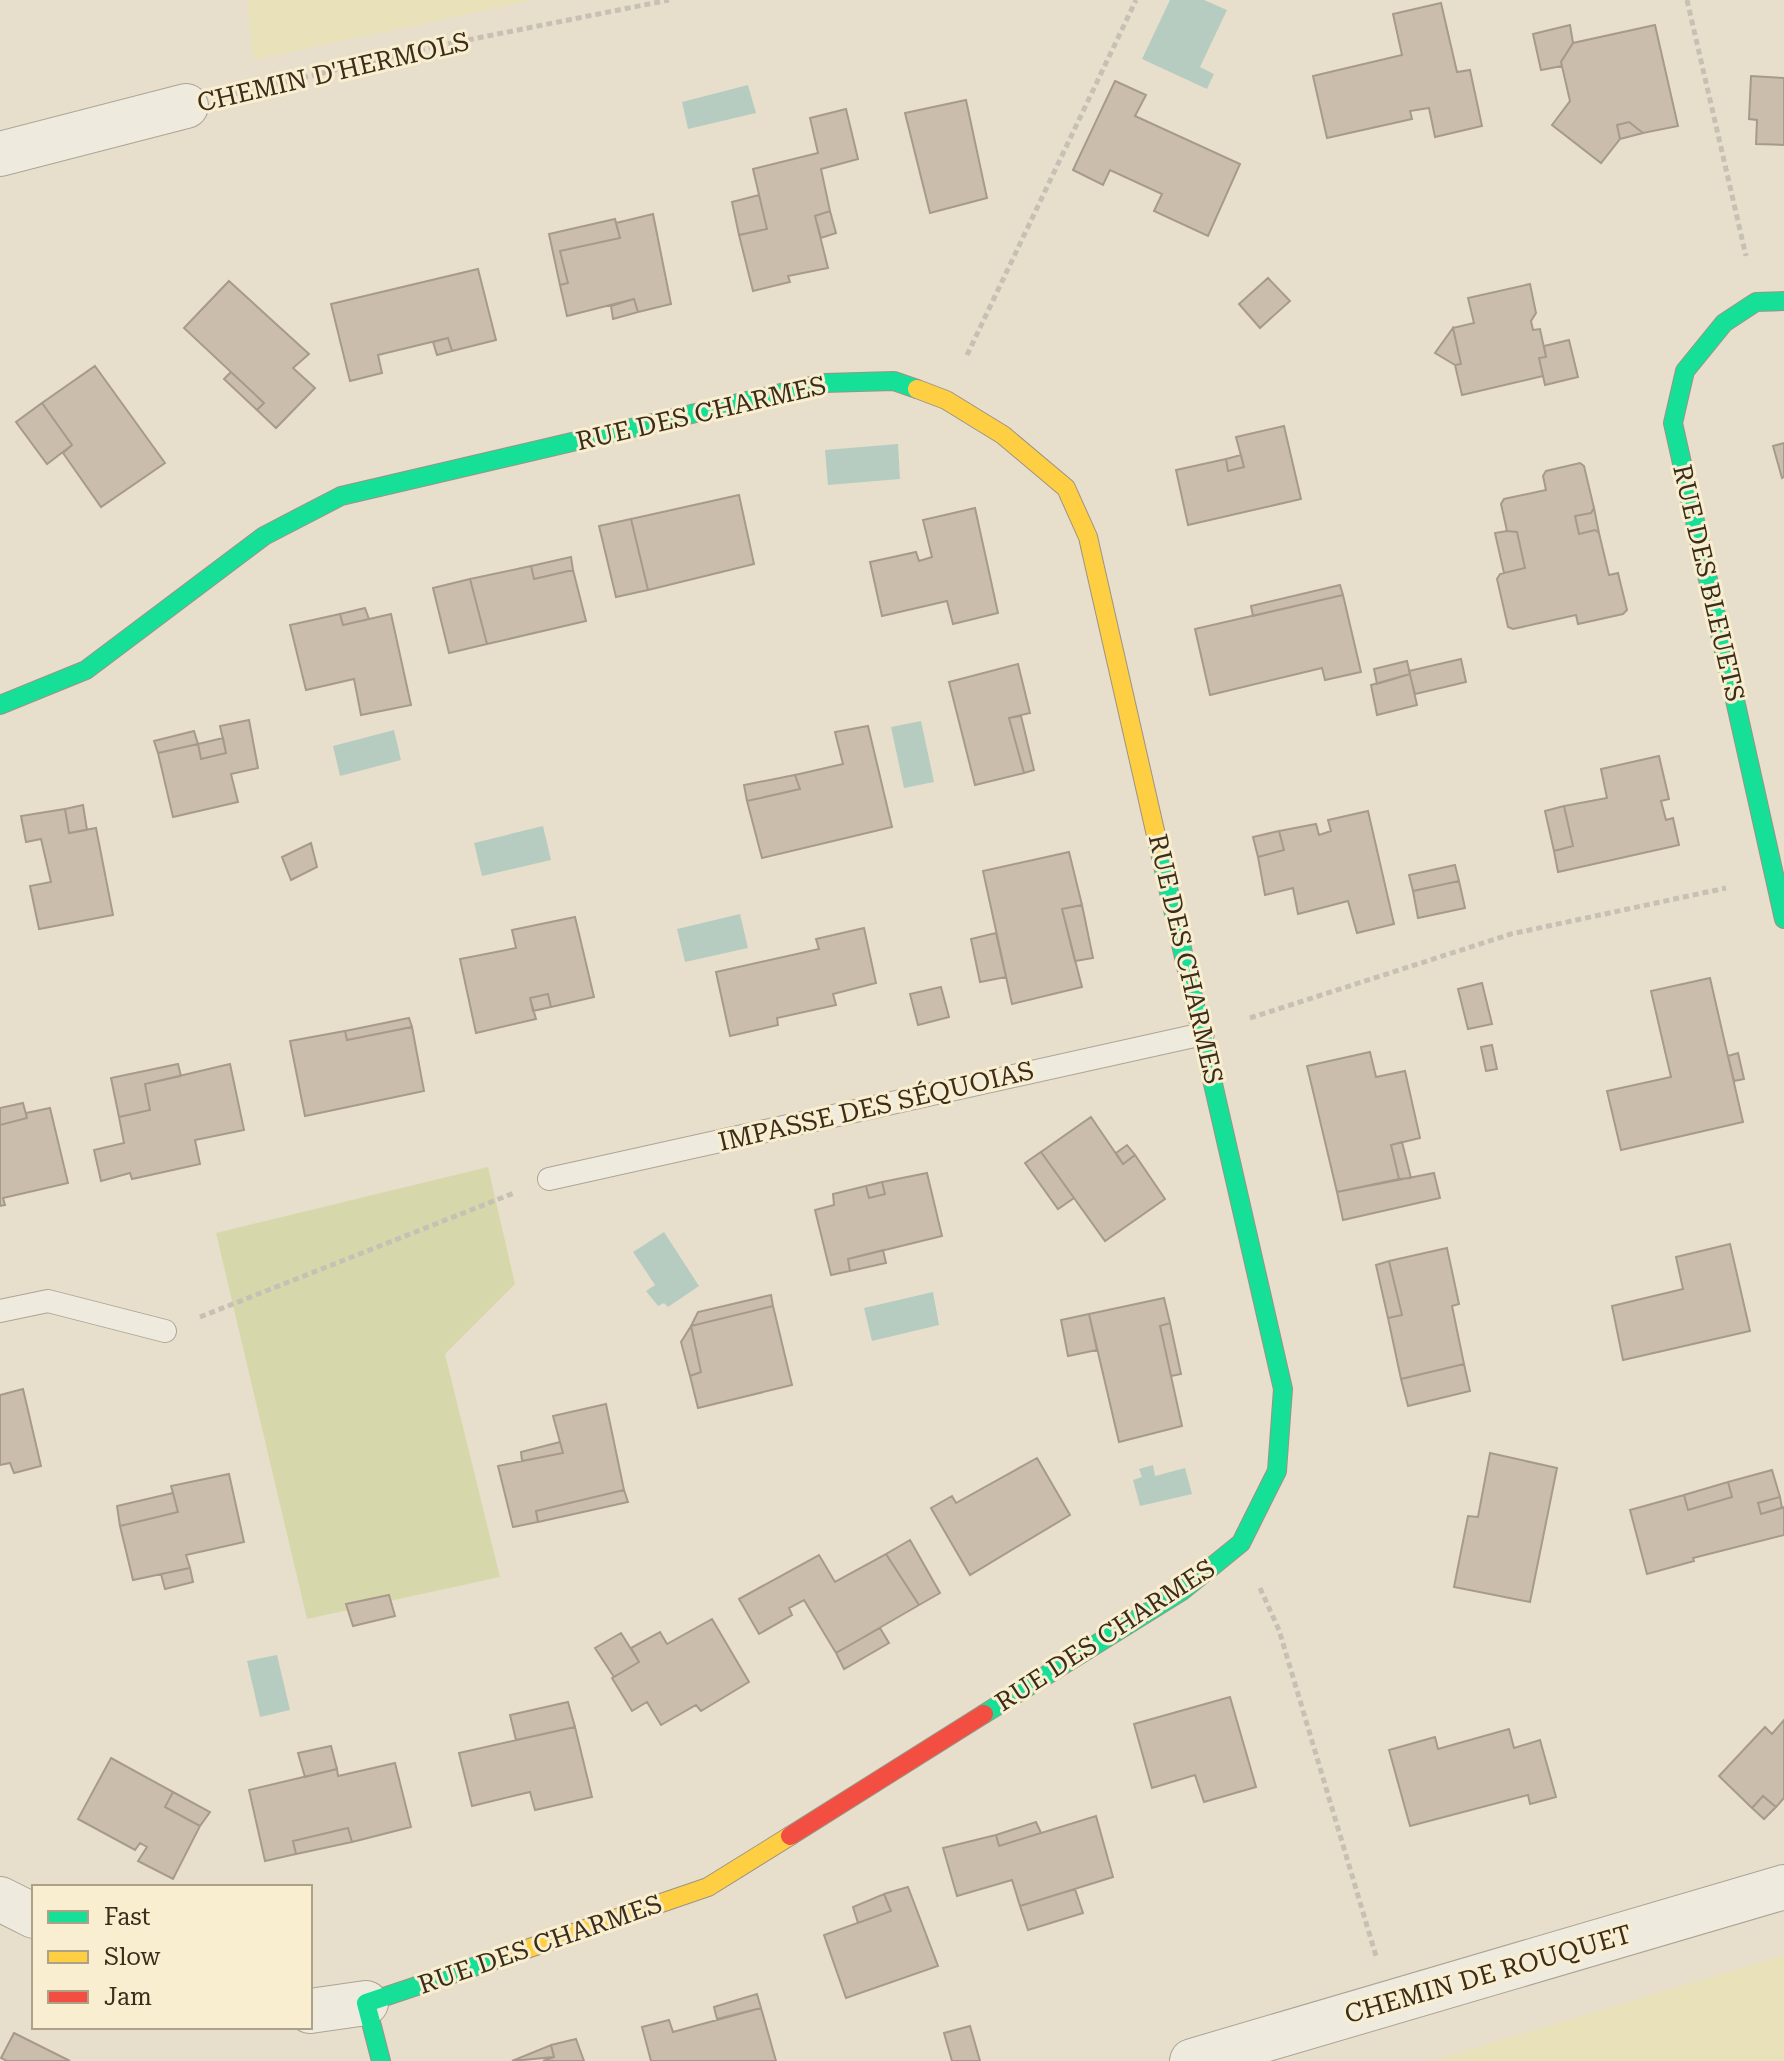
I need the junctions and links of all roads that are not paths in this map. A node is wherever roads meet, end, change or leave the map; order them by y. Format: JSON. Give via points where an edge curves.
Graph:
{"nodes":[{"id":1,"x":186,"y":106,"type":"road end"},
{"id":2,"x":0,"y":154,"type":"edge"},
{"id":3,"x":1784,"y":301,"type":"edge"},
{"id":4,"x":0,"y":705,"type":"edge"},
{"id":5,"x":1779,"y":876,"type":"edge"},
{"id":6,"x":1784,"y":919,"type":"edge"},
{"id":7,"x":1203,"y":1034,"type":"junction"},
{"id":8,"x":549,"y":1179,"type":"road end"},
{"id":9,"x":0,"y":1311,"type":"edge"},
{"id":10,"x":165,"y":1331,"type":"road end"},
{"id":11,"x":1784,"y":1887,"type":"edge"},
{"id":12,"x":0,"y":1899,"type":"edge"},
{"id":13,"x":32,"y":1915,"type":"edge"},
{"id":14,"x":366,"y":2003,"type":"junction"},
{"id":15,"x":312,"y":2011,"type":"edge"},
{"id":16,"x":381,"y":2061,"type":"edge"},
{"id":17,"x":1192,"y":2061,"type":"edge"}],
"edges":[{"from":1,"to":2,"type":"street","name":"CHEMIN D'HERMOLS"},
{"from":3,"to":5,"type":"street","name":"RUE DES BLEUETS","via":[[1756,302],[1724,323],[1685,371],[1673,423]]},
{"from":4,"to":7,"type":"street","name":"RUE DES CHARMES","via":[[86,670],[264,536],[341,496],[824,383],[894,381],[946,400],[1003,435],[1066,488],[1088,537]]},
{"from":5,"to":6,"type":"street","name":"RUE DES BLEUETS"},
{"from":7,"to":8,"type":"lane","name":"IMPASSE DES SÉQUOIAS"},
{"from":7,"to":14,"type":"street","name":"RUE DES CHARMES","via":[[1283,1389],[1277,1471],[1241,1543],[1182,1591],[708,1887]]},
{"from":9,"to":10,"type":"lane","via":[[48,1301]]},
{"from":11,"to":17,"type":"street","name":"CHEMIN DE ROUQUET"},
{"from":12,"to":13,"type":"street"},
{"from":14,"to":15,"type":"street"},
{"from":14,"to":16,"type":"street"}]}
